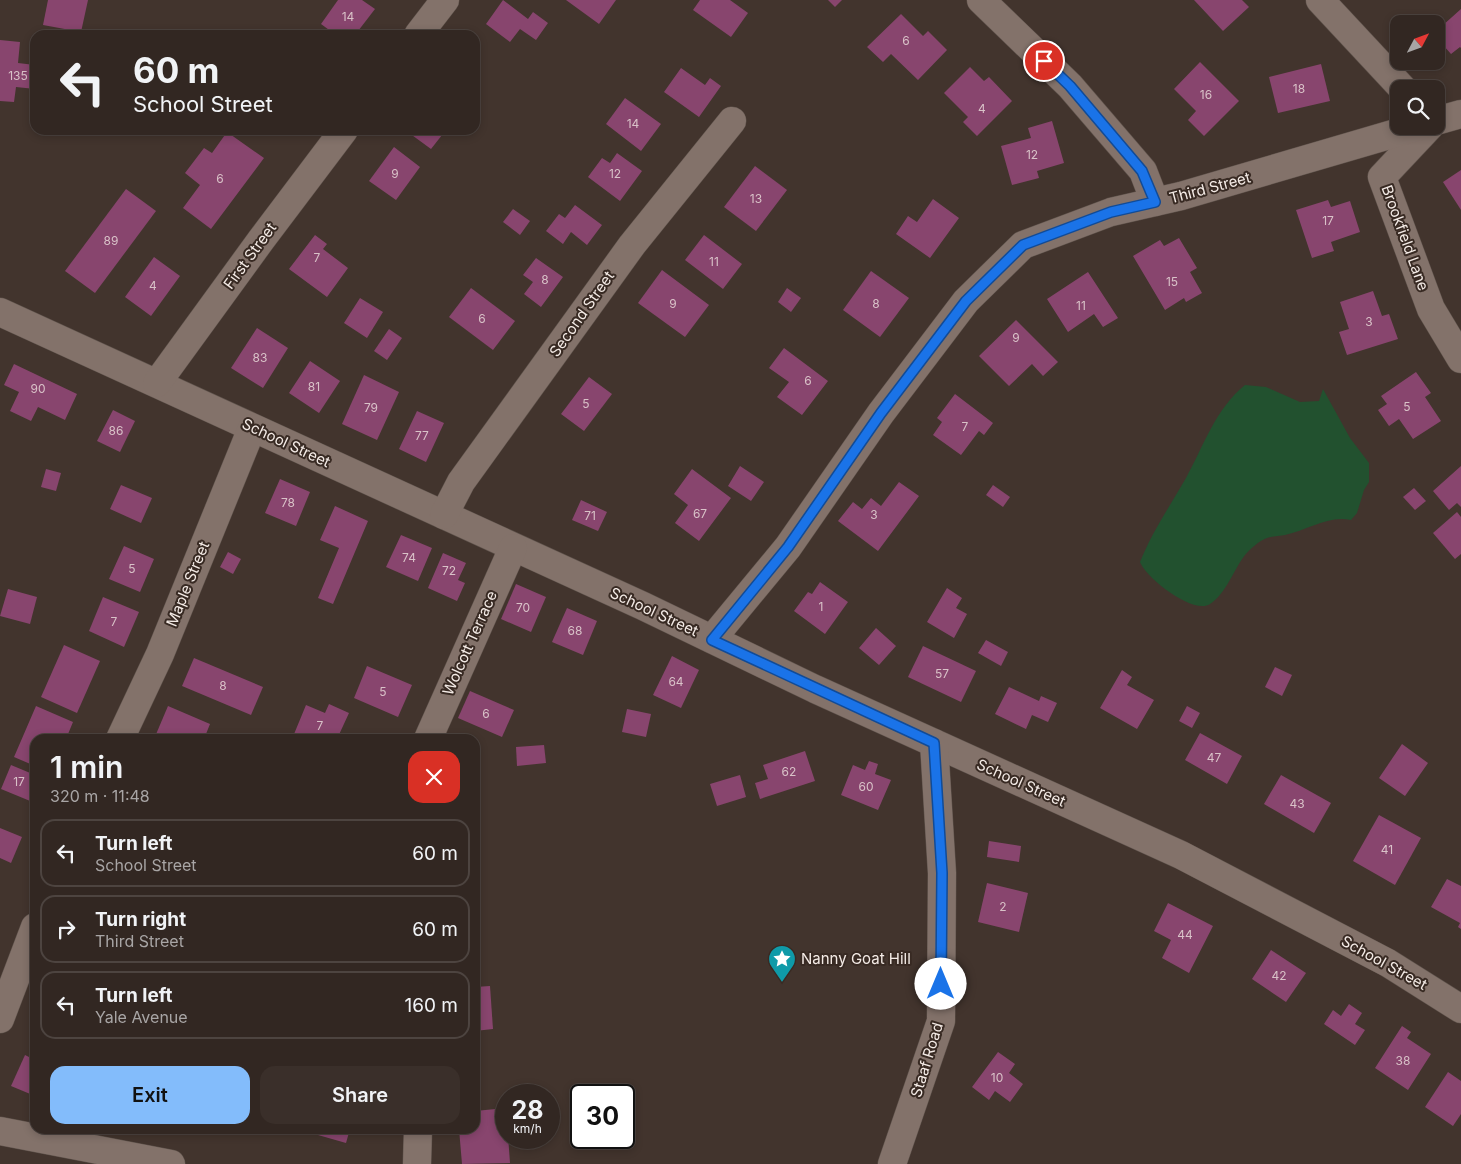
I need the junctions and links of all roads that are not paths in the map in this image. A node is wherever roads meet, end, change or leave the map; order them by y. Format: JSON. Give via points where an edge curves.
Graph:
{"nodes":[{"id":1,"x":445,"y":0,"type":"edge"},
{"id":2,"x":981,"y":0,"type":"edge"},
{"id":3,"x":1320,"y":0,"type":"edge"},
{"id":4,"x":422,"y":30,"type":"edge"},
{"id":5,"x":1395,"y":80,"type":"edge"},
{"id":6,"x":1461,"y":114,"type":"edge"},
{"id":7,"x":1445,"y":118,"type":"edge"},
{"id":8,"x":732,"y":121,"type":"dead end"},
{"id":9,"x":340,"y":135,"type":"edge"},
{"id":10,"x":1390,"y":135,"type":"edge"},
{"id":11,"x":1422,"y":135,"type":"edge"},
{"id":12,"x":1155,"y":202,"type":"junction"},
{"id":13,"x":0,"y":312,"type":"edge"},
{"id":14,"x":1461,"y":359,"type":"edge"},
{"id":15,"x":158,"y":383,"type":"junction"},
{"id":16,"x":252,"y":428,"type":"junction"},
{"id":17,"x":444,"y":515,"type":"junction"},
{"id":18,"x":512,"y":548,"type":"junction"},
{"id":19,"x":712,"y":640,"type":"junction"},
{"id":20,"x":122,"y":734,"type":"edge"},
{"id":21,"x":430,"y":734,"type":"edge"},
{"id":22,"x":934,"y":743,"type":"junction"},
{"id":23,"x":30,"y":940,"type":"edge"},
{"id":24,"x":1461,"y":1008,"type":"edge"},
{"id":25,"x":0,"y":1019,"type":"edge"},
{"id":26,"x":0,"y":1131,"type":"edge"},
{"id":27,"x":418,"y":1134,"type":"edge"},
{"id":28,"x":50,"y":1153,"type":"edge"},
{"id":29,"x":171,"y":1164,"type":"edge"},
{"id":30,"x":417,"y":1164,"type":"edge"},
{"id":31,"x":892,"y":1164,"type":"edge"}],
"edges":[{"from":1,"to":4,"type":"street"},
{"from":2,"to":12,"type":"street","via":[[1076,93],[1142,171]]},
{"from":3,"to":5,"type":"street"},
{"from":6,"to":7,"type":"street"},
{"from":8,"to":17,"type":"street","name":"Second Street","via":[[632,245],[460,482]]},
{"from":9,"to":15,"type":"street","name":"First Street"},
{"from":10,"to":12,"type":"street","name":"Third Street"},
{"from":11,"to":14,"type":"street","name":"Brookfield Lane","via":[[1382,177],[1431,309]]},
{"from":12,"to":19,"type":"street","name":"Third Street","via":[[1111,212],[1023,245],[966,301],[881,413],[788,547]]},
{"from":13,"to":15,"type":"street","name":"School Street"},
{"from":15,"to":16,"type":"street","name":"School Street"},
{"from":16,"to":17,"type":"street","name":"School Street"},
{"from":16,"to":20,"type":"street","name":"Maple Street","via":[[160,654]]},
{"from":17,"to":18,"type":"street","name":"School Street"},
{"from":18,"to":19,"type":"street","name":"School Street"},
{"from":18,"to":21,"type":"street","name":"Wolcott Terrace"},
{"from":19,"to":22,"type":"street","name":"School Street"},
{"from":22,"to":24,"type":"street","name":"School Street","via":[[1181,855],[1388,963]]},
{"from":22,"to":31,"type":"street","name":"Staaf Road","via":[[942,873],[941,1022]]},
{"from":23,"to":25,"type":"street"},
{"from":26,"to":28,"type":"street"},
{"from":27,"to":30,"type":"street"},
{"from":28,"to":29,"type":"street"}]}
